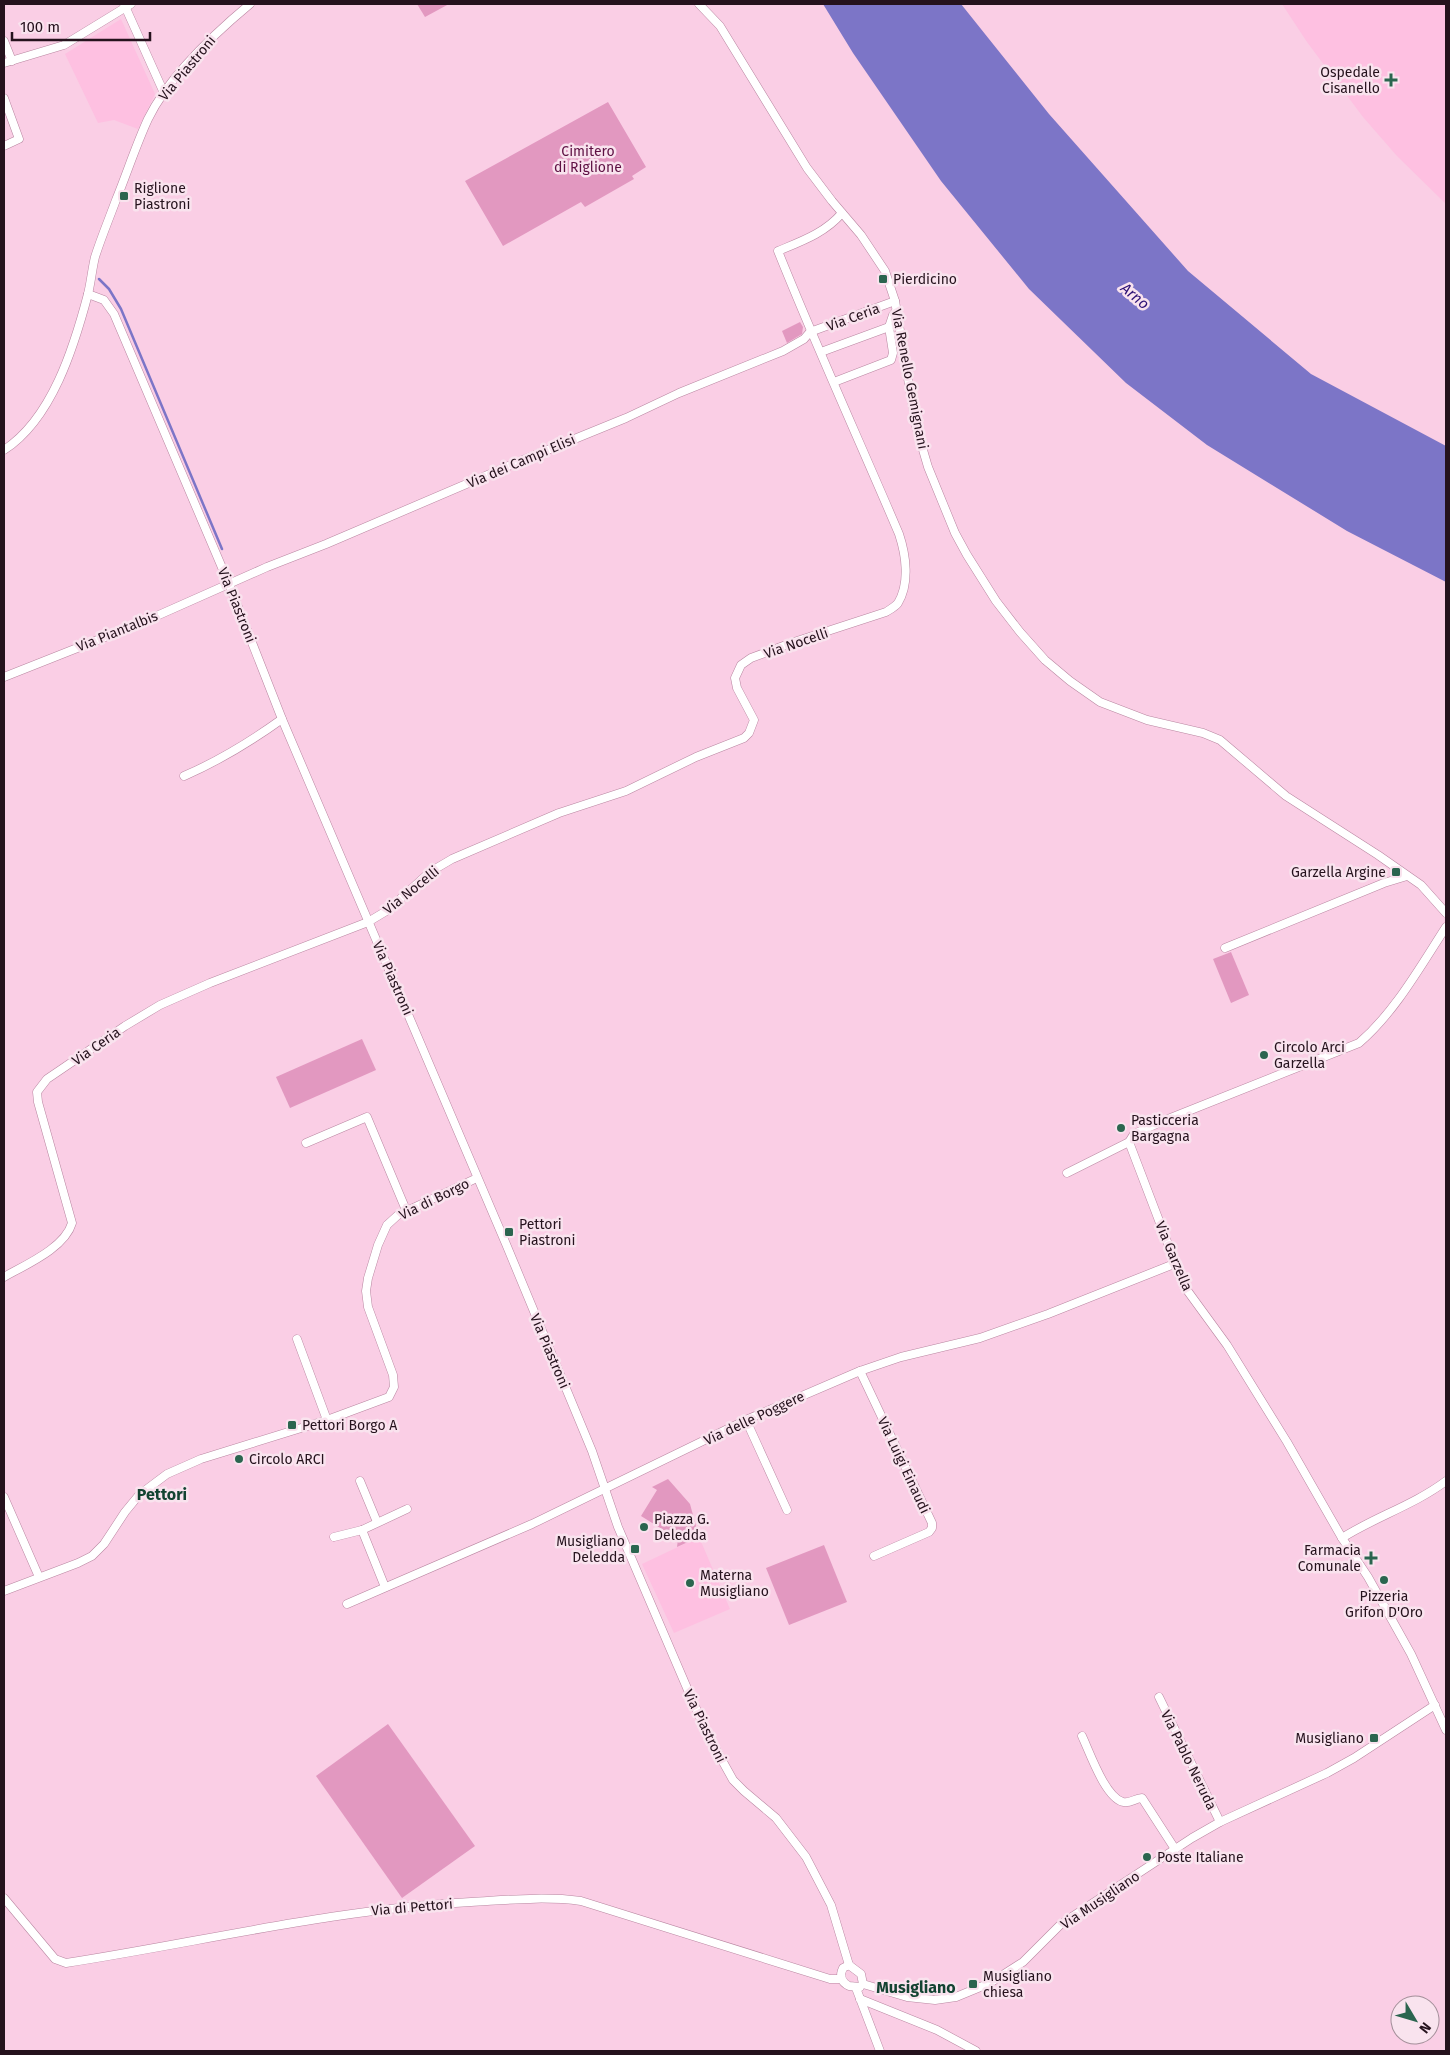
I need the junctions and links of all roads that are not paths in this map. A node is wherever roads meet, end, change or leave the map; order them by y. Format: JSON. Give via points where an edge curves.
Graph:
{"nodes":[{"id":1,"x":250,"y":4,"type":"edge"},
{"id":2,"x":699,"y":4,"type":"edge"},
{"id":3,"x":127,"y":5,"type":"edge"},
{"id":4,"x":4,"y":41,"type":"edge"},
{"id":5,"x":8,"y":62,"type":"edge"},
{"id":6,"x":164,"y":93,"type":"junction"},
{"id":7,"x":4,"y":98,"type":"edge"},
{"id":8,"x":4,"y":146,"type":"edge"},
{"id":9,"x":842,"y":214,"type":"junction"},
{"id":10,"x":88,"y":294,"type":"junction"},
{"id":11,"x":895,"y":301,"type":"junction"},
{"id":12,"x":897,"y":310,"type":"junction"},
{"id":13,"x":890,"y":327,"type":"junction"},
{"id":14,"x":810,"y":332,"type":"junction"},
{"id":15,"x":821,"y":352,"type":"junction"},
{"id":16,"x":834,"y":382,"type":"junction"},
{"id":17,"x":4,"y":450,"type":"edge"},
{"id":18,"x":229,"y":584,"type":"junction"},
{"id":19,"x":4,"y":676,"type":"edge"},
{"id":20,"x":282,"y":719,"type":"junction"},
{"id":21,"x":184,"y":776,"type":"dead end"},
{"id":22,"x":1407,"y":876,"type":"junction"},
{"id":23,"x":1446,"y":913,"type":"edge"},
{"id":24,"x":368,"y":922,"type":"junction"},
{"id":25,"x":1446,"y":927,"type":"edge"},
{"id":26,"x":1225,"y":948,"type":"dead end"},
{"id":27,"x":1129,"y":1142,"type":"junction"},
{"id":28,"x":306,"y":1143,"type":"dead end"},
{"id":29,"x":1067,"y":1173,"type":"dead end"},
{"id":30,"x":477,"y":1178,"type":"junction"},
{"id":31,"x":406,"y":1210,"type":"junction"},
{"id":32,"x":1174,"y":1264,"type":"junction"},
{"id":33,"x":4,"y":1277,"type":"edge"},
{"id":34,"x":296,"y":1339,"type":"dead end"},
{"id":35,"x":860,"y":1371,"type":"junction"},
{"id":36,"x":326,"y":1420,"type":"junction"},
{"id":37,"x":746,"y":1420,"type":"junction"},
{"id":38,"x":360,"y":1481,"type":"dead end"},
{"id":39,"x":1446,"y":1481,"type":"edge"},
{"id":40,"x":606,"y":1489,"type":"junction"},
{"id":41,"x":4,"y":1497,"type":"edge"},
{"id":42,"x":407,"y":1509,"type":"dead end"},
{"id":43,"x":787,"y":1510,"type":"dead end"},
{"id":44,"x":377,"y":1522,"type":"junction"},
{"id":45,"x":362,"y":1530,"type":"junction"},
{"id":46,"x":334,"y":1537,"type":"dead end"},
{"id":47,"x":1342,"y":1538,"type":"junction"},
{"id":48,"x":874,"y":1556,"type":"dead end"},
{"id":49,"x":39,"y":1577,"type":"junction"},
{"id":50,"x":385,"y":1587,"type":"junction"},
{"id":51,"x":4,"y":1591,"type":"edge"},
{"id":52,"x":347,"y":1604,"type":"dead end"},
{"id":53,"x":1159,"y":1697,"type":"dead end"},
{"id":54,"x":1435,"y":1705,"type":"junction"},
{"id":55,"x":1446,"y":1730,"type":"edge"},
{"id":56,"x":1082,"y":1736,"type":"dead end"},
{"id":57,"x":1220,"y":1822,"type":"junction"},
{"id":58,"x":1175,"y":1849,"type":"junction"},
{"id":59,"x":4,"y":1898,"type":"edge"},
{"id":60,"x":849,"y":1965,"type":"junction"},
{"id":61,"x":841,"y":1979,"type":"junction"},
{"id":62,"x":859,"y":1986,"type":"junction"},
{"id":63,"x":860,"y":1999,"type":"junction"},
{"id":64,"x":880,"y":2051,"type":"edge"},
{"id":65,"x":976,"y":2051,"type":"edge"}],
"edges":[{"from":1,"to":6,"type":"street","name":"Via Piastroni","via":[[206,44]]},
{"from":2,"to":9,"type":"street","name":"Via Renello Gemignani","via":[[720,26],[808,168]]},
{"from":3,"to":5,"type":"street","via":[[64,45]]},
{"from":3,"to":6,"type":"street"},
{"from":4,"to":5,"type":"street"},
{"from":6,"to":10,"type":"street","name":"Via Piastroni","via":[[148,119],[133,155],[95,258]]},
{"from":7,"to":8,"type":"street","via":[[19,139]]},
{"from":9,"to":11,"type":"street","name":"Via Renello Gemignani","via":[[874,252],[885,271]]},
{"from":9,"to":14,"type":"street","name":"Via Nocelli","via":[[820,233],[778,251]]},
{"from":10,"to":17,"type":"street","via":[[51,394],[29,429]]},
{"from":10,"to":18,"type":"street","name":"Via Piastroni","via":[[104,300],[114,314]]},
{"from":11,"to":12,"type":"street","name":"Via Renello Gemignani"},
{"from":11,"to":14,"type":"street","name":"Via Ceria"},
{"from":12,"to":13,"type":"street"},
{"from":12,"to":22,"type":"street","name":"Via Renello Gemignani","via":[[916,426],[928,467],[967,555],[1020,632],[1064,676],[1094,697],[1139,718],[1220,740],[1286,796]]},
{"from":13,"to":15,"type":"street"},
{"from":13,"to":16,"type":"street","via":[[893,353],[890,360]]},
{"from":14,"to":15,"type":"street","name":"Via Nocelli"},
{"from":14,"to":18,"type":"street","name":"Via dei Campi Elisi","via":[[783,351]]},
{"from":15,"to":16,"type":"street","name":"Via Nocelli"},
{"from":16,"to":24,"type":"street","name":"Via Nocelli","via":[[903,546],[904,583],[897,604],[886,612],[794,642],[741,665],[735,678],[737,688],[754,720],[744,738],[626,791],[559,813],[452,859],[430,872],[388,910]]},
{"from":18,"to":19,"type":"street","name":"Via Piantalbis","via":[[143,622]]},
{"from":18,"to":20,"type":"street","name":"Via Piastroni"},
{"from":20,"to":21,"type":"street","via":[[216,762]]},
{"from":20,"to":24,"type":"street","name":"Via Piastroni"},
{"from":22,"to":23,"type":"street","name":"Via Renello Gemignani","via":[[1430,893]]},
{"from":22,"to":26,"type":"street"},
{"from":24,"to":30,"type":"street","name":"Via Piastroni"},
{"from":24,"to":33,"type":"street","name":"Via Ceria","via":[[160,1005],[47,1079],[37,1092],[38,1102],[72,1223],[62,1241]]},
{"from":25,"to":27,"type":"street","via":[[1395,1002],[1359,1043],[1163,1121],[1134,1134]]},
{"from":27,"to":29,"type":"street"},
{"from":27,"to":32,"type":"street","name":"Via Garzella"},
{"from":28,"to":31,"type":"street","via":[[367,1117]]},
{"from":30,"to":31,"type":"street","name":"Via di Borgo"},
{"from":30,"to":40,"type":"street","name":"Via Piastroni"},
{"from":31,"to":36,"type":"street","name":"Via di Borgo","via":[[391,1220],[384,1231],[366,1291],[368,1307],[390,1363],[393,1391],[382,1401]]},
{"from":32,"to":35,"type":"street","name":"Via delle Poggere","via":[[980,1338],[901,1357]]},
{"from":32,"to":47,"type":"street","name":"Via Garzella","via":[[1184,1286],[1227,1345],[1288,1442]]},
{"from":34,"to":36,"type":"street"},
{"from":35,"to":37,"type":"street","name":"Via delle Poggere"},
{"from":35,"to":48,"type":"street","name":"Via Luigi Einaudi","via":[[932,1523],[929,1532]]},
{"from":36,"to":49,"type":"street","name":"Via di Borgo","via":[[201,1459],[167,1474],[139,1495],[92,1556]]},
{"from":37,"to":40,"type":"street","name":"Via delle Poggere"},
{"from":37,"to":43,"type":"street"},
{"from":38,"to":44,"type":"street"},
{"from":39,"to":47,"type":"street","via":[[1425,1496]]},
{"from":40,"to":50,"type":"street","name":"Via delle Poggere","via":[[525,1528]]},
{"from":40,"to":60,"type":"street","name":"Via Piastroni","via":[[618,1527],[708,1735],[733,1780],[776,1818],[806,1856],[831,1905]]},
{"from":41,"to":49,"type":"street"},
{"from":42,"to":44,"type":"street"},
{"from":44,"to":45,"type":"street"},
{"from":45,"to":46,"type":"street"},
{"from":45,"to":50,"type":"street"},
{"from":47,"to":54,"type":"street","name":"Via Garzella","via":[[1411,1654]]},
{"from":49,"to":51,"type":"street","name":"Via di Borgo"},
{"from":50,"to":52,"type":"street","name":"Via delle Poggere"},
{"from":53,"to":57,"type":"street","name":"Via Pablo Neruda"},
{"from":54,"to":55,"type":"street","name":"Via Garzella"},
{"from":54,"to":57,"type":"street","name":"Via Musigliano","via":[[1327,1773]]},
{"from":56,"to":58,"type":"street","via":[[1110,1791],[1121,1802],[1142,1798]]},
{"from":57,"to":58,"type":"street","name":"Via Musigliano"},
{"from":58,"to":62,"type":"street","name":"Via Musigliano","via":[[1062,1924],[1017,1967],[990,1983],[956,1997],[935,2000]]},
{"from":59,"to":61,"type":"street","name":"Via di Pettori","via":[[55,1959],[66,1963],[377,1909],[548,1898],[581,1901],[830,1979]]},
{"from":60,"to":61,"type":"street","via":[[843,1968]]},
{"from":60,"to":62,"type":"street","via":[[861,1974]]},
{"from":61,"to":62,"type":"street","via":[[846,1985]]},
{"from":62,"to":63,"type":"street"},
{"from":63,"to":64,"type":"street"},
{"from":63,"to":65,"type":"street","via":[[937,2030]]}]}
